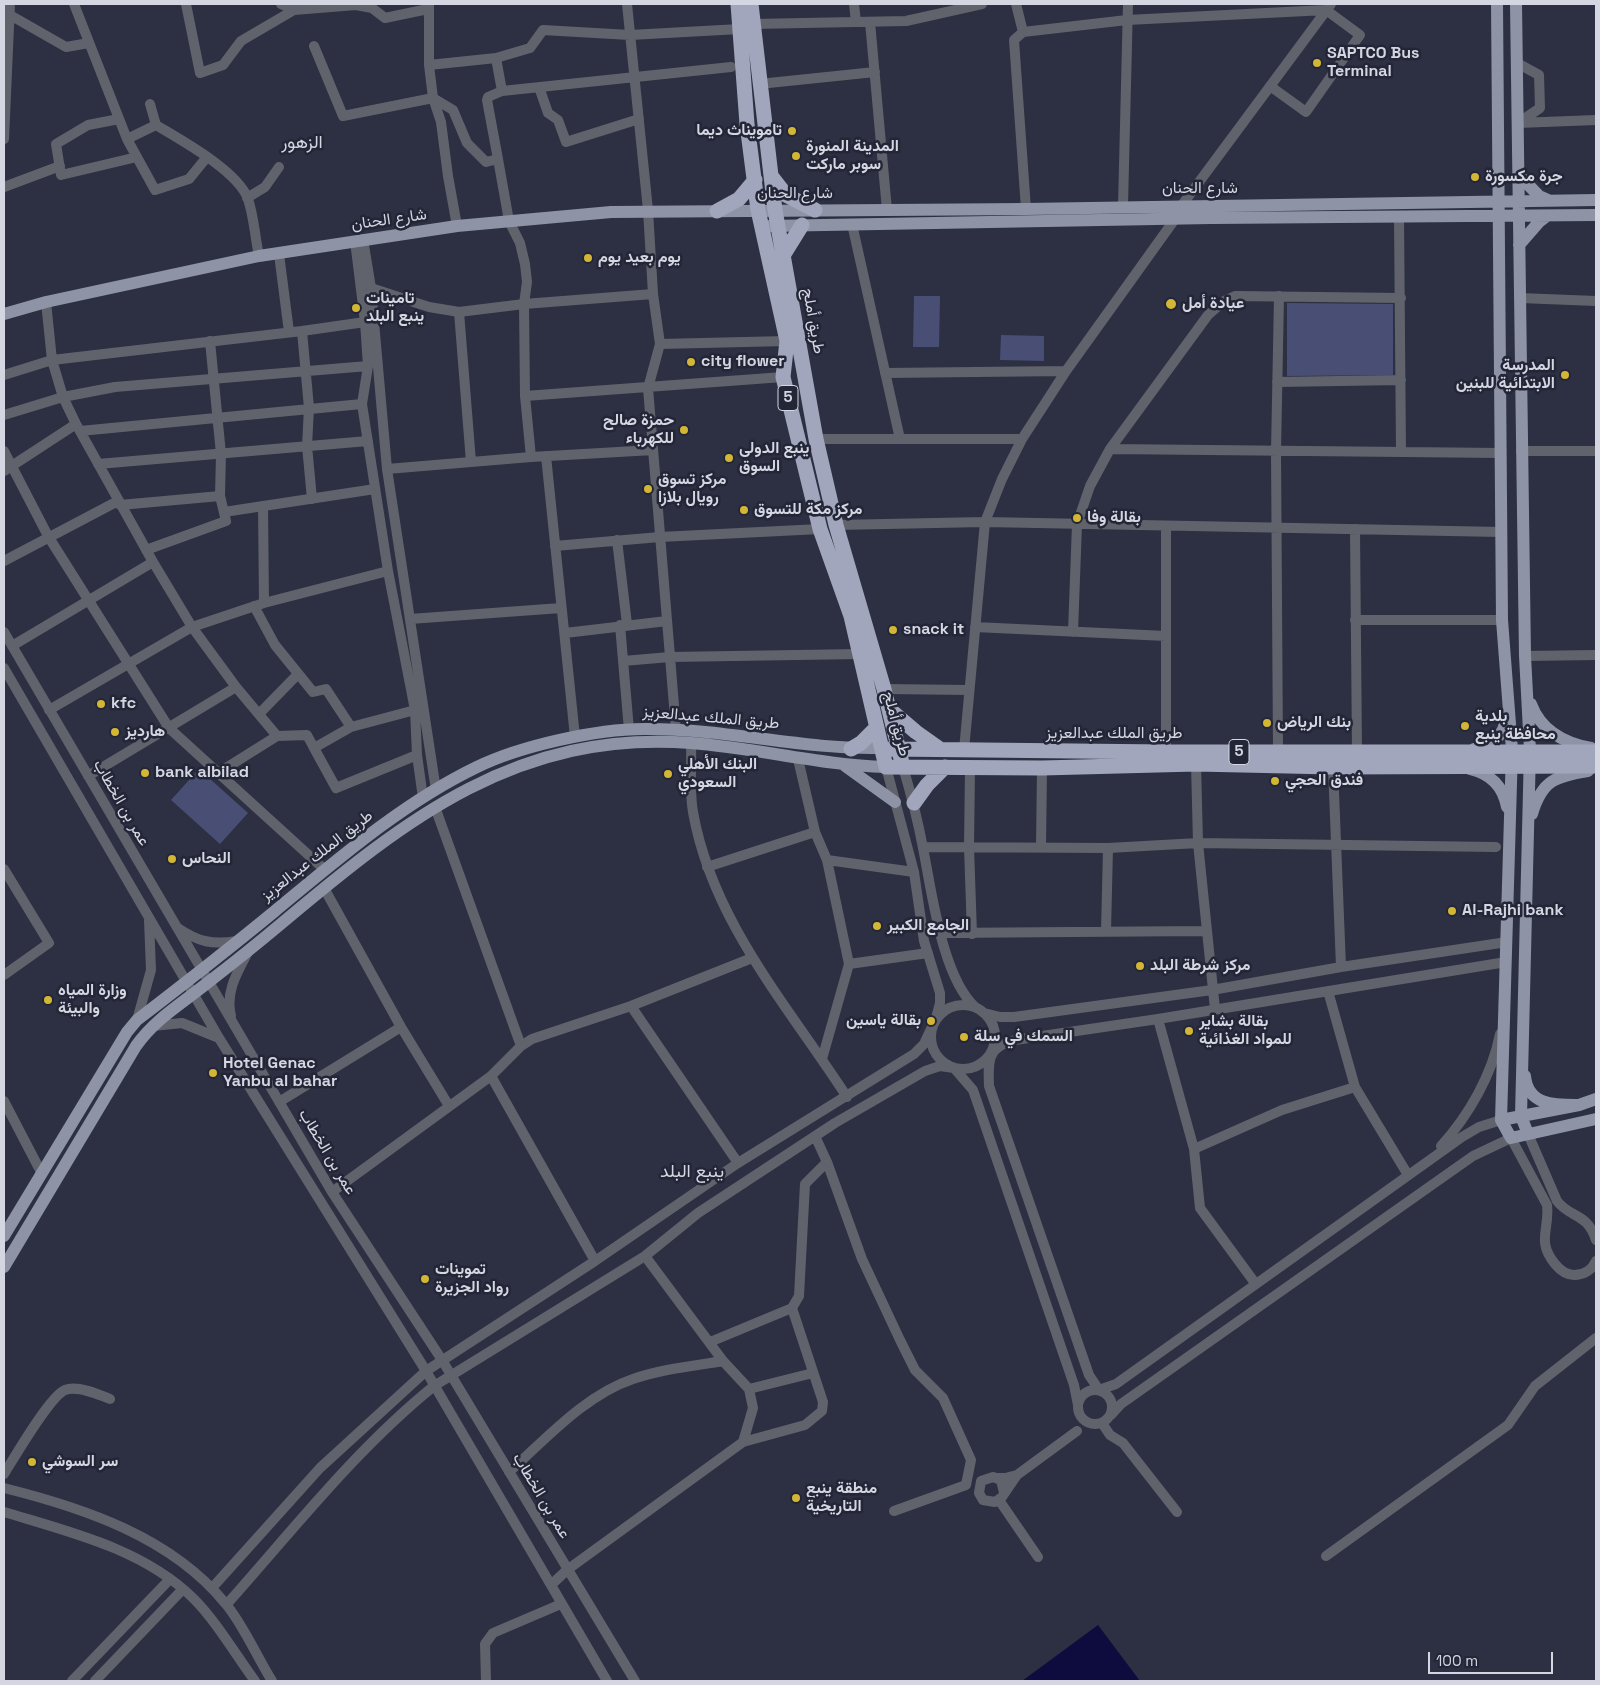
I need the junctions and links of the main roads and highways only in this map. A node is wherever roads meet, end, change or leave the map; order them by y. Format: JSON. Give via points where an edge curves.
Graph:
{"nodes":[{"id":1,"x":738,"y":4,"type":"edge"},
{"id":2,"x":751,"y":4,"type":"edge"},
{"id":3,"x":1497,"y":4,"type":"edge"},
{"id":4,"x":1516,"y":4,"type":"edge"},
{"id":5,"x":747,"y":26,"type":"junction"},
{"id":6,"x":1518,"y":174,"type":"junction"},
{"id":7,"x":1499,"y":175,"type":"junction"},
{"id":8,"x":771,"y":176,"type":"junction"},
{"id":9,"x":755,"y":180,"type":"junction"},
{"id":10,"x":1549,"y":200,"type":"junction"},
{"id":11,"x":1596,"y":200,"type":"edge"},
{"id":12,"x":1519,"y":201,"type":"junction"},
{"id":13,"x":1477,"y":202,"type":"junction"},
{"id":14,"x":1499,"y":202,"type":"junction"},
{"id":15,"x":717,"y":210,"type":"junction"},
{"id":16,"x":758,"y":210,"type":"junction"},
{"id":17,"x":775,"y":210,"type":"junction"},
{"id":18,"x":815,"y":210,"type":"junction"},
{"id":19,"x":1596,"y":215,"type":"edge"},
{"id":20,"x":1547,"y":216,"type":"junction"},
{"id":21,"x":1478,"y":217,"type":"junction"},
{"id":22,"x":1500,"y":217,"type":"junction"},
{"id":23,"x":1519,"y":217,"type":"junction"},
{"id":24,"x":802,"y":225,"type":"junction"},
{"id":25,"x":777,"y":226,"type":"junction"},
{"id":26,"x":761,"y":227,"type":"junction"},
{"id":27,"x":1500,"y":238,"type":"junction"},
{"id":28,"x":1519,"y":245,"type":"junction"},
{"id":29,"x":784,"y":254,"type":"junction"},
{"id":30,"x":4,"y":314,"type":"edge"},
{"id":31,"x":1527,"y":694,"type":"junction"},
{"id":32,"x":1508,"y":705,"type":"junction"},
{"id":33,"x":889,"y":709,"type":"junction"},
{"id":34,"x":877,"y":726,"type":"junction"},
{"id":35,"x":882,"y":748,"type":"junction"},
{"id":36,"x":851,"y":749,"type":"junction"},
{"id":37,"x":899,"y":749,"type":"junction"},
{"id":38,"x":940,"y":749,"type":"junction"},
{"id":39,"x":1596,"y":750,"type":"edge"},
{"id":40,"x":1512,"y":758,"type":"junction"},
{"id":41,"x":1530,"y":758,"type":"junction"},
{"id":42,"x":1454,"y":759,"type":"junction"},
{"id":43,"x":846,"y":766,"type":"junction"},
{"id":44,"x":886,"y":767,"type":"junction"},
{"id":45,"x":902,"y":767,"type":"junction"},
{"id":46,"x":945,"y":767,"type":"junction"},
{"id":47,"x":1596,"y":768,"type":"edge"},
{"id":48,"x":896,"y":802,"type":"road end"},
{"id":49,"x":914,"y":803,"type":"road end"},
{"id":50,"x":1510,"y":827,"type":"junction"},
{"id":51,"x":1528,"y":828,"type":"junction"},
{"id":52,"x":1522,"y":1045,"type":"junction"},
{"id":53,"x":1596,"y":1099,"type":"edge"},
{"id":54,"x":1579,"y":1105,"type":"junction"},
{"id":55,"x":1521,"y":1116,"type":"junction"},
{"id":56,"x":1596,"y":1119,"type":"edge"},
{"id":57,"x":1501,"y":1120,"type":"junction"},
{"id":58,"x":1528,"y":1134,"type":"junction"},
{"id":59,"x":4,"y":1236,"type":"edge"},
{"id":60,"x":4,"y":1267,"type":"edge"}],
"edges":[{"from":1,"to":5,"type":"highway","name":"طريق أملج","number":"5"},
{"from":2,"to":5,"type":"highway","name":"طريق أملج","number":"5"},
{"from":3,"to":7,"type":"main road"},
{"from":4,"to":6,"type":"main road"},
{"from":5,"to":8,"type":"highway","name":"طريق أملج","number":"5","via":[[759,84]]},
{"from":5,"to":9,"type":"highway","name":"طريق أملج","number":"5","via":[[748,124]]},
{"from":6,"to":10,"type":"main road","via":[[1539,196]]},
{"from":6,"to":12,"type":"main road"},
{"from":7,"to":13,"type":"main road","via":[[1495,184]]},
{"from":7,"to":14,"type":"main road"},
{"from":8,"to":17,"type":"highway","name":"طريق أملج","number":"5"},
{"from":8,"to":18,"type":"highway","via":[[786,195]]},
{"from":9,"to":15,"type":"highway","via":[[739,199]]},
{"from":9,"to":16,"type":"highway","name":"طريق أملج","number":"5"},
{"from":10,"to":11,"type":"main road","name":"شارع الحنان"},
{"from":10,"to":12,"type":"main road","name":"شارع الحنان"},
{"from":12,"to":14,"type":"main road","name":"شارع الحنان"},
{"from":12,"to":23,"type":"main road"},
{"from":13,"to":14,"type":"main road","name":"شارع الحنان"},
{"from":13,"to":18,"type":"main road","name":"شارع الحنان"},
{"from":14,"to":22,"type":"main road"},
{"from":15,"to":16,"type":"main road","name":"شارع الحنان"},
{"from":15,"to":30,"type":"main road","name":"شارع الحنان","via":[[648,210],[509,221],[359,240],[259,256]]},
{"from":16,"to":17,"type":"main road","name":"شارع الحنان"},
{"from":16,"to":26,"type":"highway","name":"طريق أملج","number":"5"},
{"from":17,"to":18,"type":"main road","name":"شارع الحنان"},
{"from":17,"to":25,"type":"highway","name":"طريق أملج","number":"5"},
{"from":19,"to":20,"type":"main road","name":"شارع الحنان"},
{"from":20,"to":23,"type":"main road","name":"شارع الحنان"},
{"from":20,"to":28,"type":"main road"},
{"from":21,"to":22,"type":"main road","name":"شارع الحنان"},
{"from":21,"to":24,"type":"main road","name":"شارع الحنان"},
{"from":21,"to":27,"type":"main road"},
{"from":22,"to":23,"type":"main road","name":"شارع الحنان"},
{"from":22,"to":27,"type":"main road"},
{"from":23,"to":28,"type":"main road"},
{"from":24,"to":25,"type":"main road","name":"شارع الحنان"},
{"from":24,"to":29,"type":"highway"},
{"from":25,"to":26,"type":"main road","name":"شارع الحنان"},
{"from":25,"to":29,"type":"highway","name":"طريق أملج","number":"5"},
{"from":26,"to":34,"type":"highway","name":"طريق أملج","number":"5","via":[[787,341],[783,377],[820,529],[851,616]]},
{"from":27,"to":32,"type":"main road","via":[[1502,620]]},
{"from":28,"to":31,"type":"main road"},
{"from":29,"to":33,"type":"highway","name":"طريق أملج","number":"5","via":[[816,439],[836,525]]},
{"from":31,"to":39,"type":"main road","via":[[1534,713],[1549,731],[1561,740]]},
{"from":31,"to":41,"type":"main road"},
{"from":32,"to":40,"type":"main road"},
{"from":32,"to":42,"type":"main road","via":[[1506,722],[1498,738]]},
{"from":33,"to":37,"type":"highway","name":"طريق أملج","number":"5"},
{"from":33,"to":38,"type":"highway"},
{"from":34,"to":35,"type":"highway","name":"طريق أملج","number":"5"},
{"from":34,"to":36,"type":"highway"},
{"from":35,"to":36,"type":"main road","name":"طريق الملك عبدالعزيز"},
{"from":35,"to":37,"type":"highway","name":"طريق الملك عبدالعزيز","number":"5"},
{"from":35,"to":44,"type":"highway","name":"طريق أملج","number":"5"},
{"from":36,"to":59,"type":"main road","name":"طريق الملك عبدالعزيز","via":[[676,730],[629,730],[575,737],[524,750],[479,766],[436,790],[325,870],[137,1020]]},
{"from":37,"to":38,"type":"highway","name":"طريق الملك عبدالعزيز","number":"5"},
{"from":37,"to":45,"type":"highway","name":"طريق أملج","number":"5"},
{"from":38,"to":42,"type":"highway","name":"طريق الملك عبدالعزيز","number":"5","via":[[1357,752]]},
{"from":39,"to":41,"type":"highway","name":"طريق الملك عبدالعزيز","number":"5"},
{"from":40,"to":41,"type":"highway","name":"طريق الملك عبدالعزيز","number":"5"},
{"from":40,"to":42,"type":"highway","name":"طريق الملك عبدالعزيز","number":"5"},
{"from":40,"to":50,"type":"main road"},
{"from":41,"to":47,"type":"highway","name":"طريق الملك عبدالعزيز","number":"5"},
{"from":41,"to":51,"type":"main road"},
{"from":42,"to":46,"type":"highway","name":"طريق الملك عبدالعزيز","number":"5","via":[[1333,767],[1196,764]]},
{"from":42,"to":50,"type":"main road","via":[[1496,782],[1505,797]]},
{"from":43,"to":44,"type":"main road","name":"طريق الملك عبدالعزيز"},
{"from":43,"to":48,"type":"main road"},
{"from":43,"to":60,"type":"main road","name":"طريق الملك عبدالعزيز","via":[[691,743],[615,743],[544,757],[479,782],[436,807],[324,888],[152,1026],[136,1046]]},
{"from":44,"to":45,"type":"highway","name":"طريق أملج","number":"5"},
{"from":45,"to":46,"type":"highway","name":"طريق الملك عبدالعزيز","number":"5"},
{"from":46,"to":49,"type":"highway"},
{"from":47,"to":51,"type":"main road","via":[[1549,782],[1539,794]]},
{"from":50,"to":57,"type":"main road"},
{"from":51,"to":52,"type":"main road"},
{"from":52,"to":54,"type":"main road","via":[[1526,1082],[1534,1097],[1552,1105]]},
{"from":52,"to":55,"type":"main road"},
{"from":53,"to":54,"type":"main road"},
{"from":54,"to":55,"type":"main road"},
{"from":55,"to":57,"type":"main road"},
{"from":55,"to":58,"type":"main road"},
{"from":56,"to":58,"type":"main road"},
{"from":57,"to":58,"type":"main road","via":[[1512,1138]]}]}
